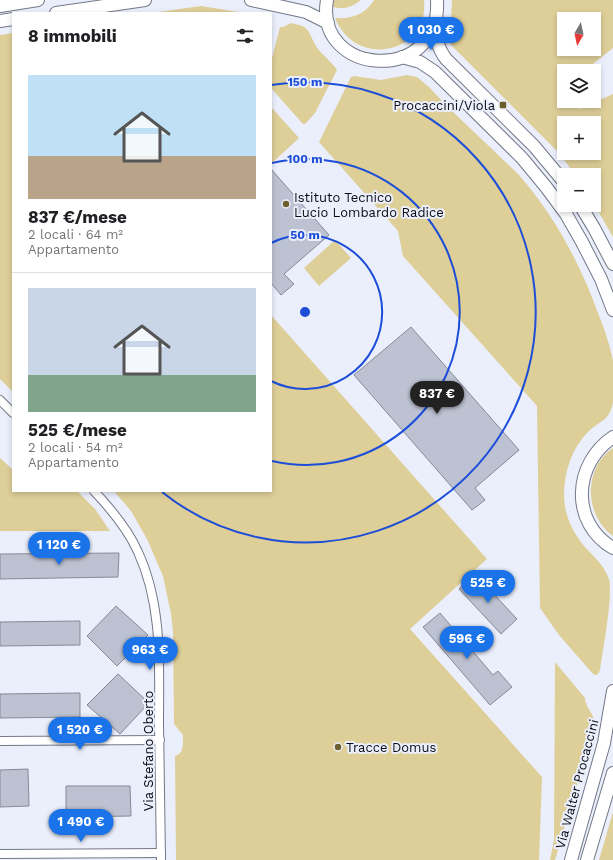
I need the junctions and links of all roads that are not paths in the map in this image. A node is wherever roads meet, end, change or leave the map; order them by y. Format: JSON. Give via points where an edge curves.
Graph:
{"nodes":[{"id":1,"x":38,"y":0,"type":"edge"},
{"id":2,"x":145,"y":0,"type":"edge"},
{"id":3,"x":251,"y":0,"type":"edge"},
{"id":4,"x":327,"y":0,"type":"edge"},
{"id":5,"x":436,"y":0,"type":"edge"},
{"id":6,"x":0,"y":6,"type":"edge"},
{"id":7,"x":63,"y":12,"type":"edge"},
{"id":8,"x":12,"y":19,"type":"edge"},
{"id":9,"x":0,"y":21,"type":"edge"},
{"id":10,"x":435,"y":21,"type":"junction"},
{"id":11,"x":328,"y":23,"type":"junction"},
{"id":12,"x":402,"y":58,"type":"junction"},
{"id":13,"x":557,"y":174,"type":"edge"},
{"id":14,"x":584,"y":212,"type":"edge"},
{"id":15,"x":613,"y":264,"type":"edge"},
{"id":16,"x":613,"y":310,"type":"edge"},
{"id":17,"x":0,"y":400,"type":"edge"},
{"id":18,"x":12,"y":412,"type":"edge"},
{"id":19,"x":613,"y":437,"type":"edge"},
{"id":20,"x":95,"y":492,"type":"edge"},
{"id":21,"x":612,"y":550,"type":"edge"},
{"id":22,"x":613,"y":690,"type":"edge"},
{"id":23,"x":160,"y":740,"type":"junction"},
{"id":24,"x":0,"y":742,"type":"edge"},
{"id":25,"x":613,"y":773,"type":"edge"},
{"id":26,"x":0,"y":854,"type":"edge"},
{"id":27,"x":161,"y":856,"type":"edge"},
{"id":28,"x":570,"y":860,"type":"edge"},
{"id":29,"x":587,"y":860,"type":"edge"}],
"edges":[{"from":1,"to":6,"type":"street"},
{"from":2,"to":7,"type":"street"},
{"from":3,"to":11,"type":"street","via":[[306,12]]},
{"from":4,"to":11,"type":"street","via":[[325,11]]},
{"from":5,"to":10,"type":"street"},
{"from":8,"to":9,"type":"street"},
{"from":10,"to":12,"type":"street","via":[[423,42]]},
{"from":10,"to":13,"type":"street","via":[[436,40],[444,56],[534,146]]},
{"from":11,"to":12,"type":"street","via":[[340,44],[358,57],[377,61]]},
{"from":12,"to":16,"type":"street","via":[[420,62],[435,72],[529,165],[560,205],[576,231]]},
{"from":14,"to":15,"type":"street"},
{"from":17,"to":18,"type":"street"},
{"from":19,"to":21,"type":"street","via":[[598,449],[592,458],[582,489],[583,506],[589,523]]},
{"from":20,"to":23,"type":"street","name":"Via Stefano Oberto","via":[[118,518],[134,544],[150,587],[159,645]]},
{"from":22,"to":28,"type":"street","name":"Via Walter Procaccini","via":[[604,743]]},
{"from":23,"to":24,"type":"street"},
{"from":23,"to":27,"type":"street","name":"Via Stefano Oberto"},
{"from":25,"to":29,"type":"street"},
{"from":26,"to":27,"type":"street"}]}
